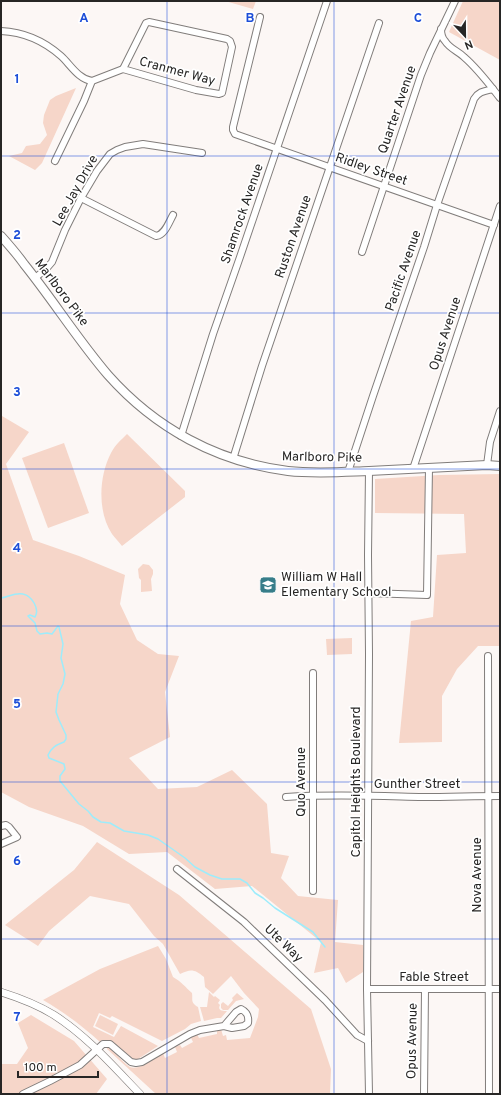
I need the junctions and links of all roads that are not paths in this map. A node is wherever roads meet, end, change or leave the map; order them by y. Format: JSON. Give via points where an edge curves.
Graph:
{"nodes":[{"id":1,"x":327,"y":1,"type":"edge"},
{"id":2,"x":455,"y":1,"type":"edge"},
{"id":3,"x":260,"y":17,"type":"dead end"},
{"id":4,"x":379,"y":23,"type":"dead end"},
{"id":5,"x":442,"y":27,"type":"junction"},
{"id":6,"x":1,"y":31,"type":"edge"},
{"id":7,"x":123,"y":69,"type":"junction"},
{"id":8,"x":92,"y":81,"type":"junction"},
{"id":9,"x":494,"y":89,"type":"junction"},
{"id":10,"x":500,"y":98,"type":"edge"},
{"id":11,"x":277,"y":149,"type":"junction"},
{"id":12,"x":202,"y":153,"type":"dead end"},
{"id":13,"x":55,"y":161,"type":"dead end"},
{"id":14,"x":330,"y":167,"type":"junction"},
{"id":15,"x":384,"y":186,"type":"junction"},
{"id":16,"x":81,"y":198,"type":"junction"},
{"id":17,"x":437,"y":205,"type":"junction"},
{"id":18,"x":500,"y":206,"type":"edge"},
{"id":19,"x":173,"y":215,"type":"dead end"},
{"id":20,"x":494,"y":225,"type":"junction"},
{"id":21,"x":1,"y":236,"type":"edge"},
{"id":22,"x":362,"y":252,"type":"dead end"},
{"id":23,"x":36,"y":278,"type":"junction"},
{"id":24,"x":500,"y":411,"type":"edge"},
{"id":25,"x":181,"y":436,"type":"junction"},
{"id":26,"x":233,"y":459,"type":"junction"},
{"id":27,"x":487,"y":465,"type":"junction"},
{"id":28,"x":500,"y":466,"type":"edge"},
{"id":29,"x":429,"y":468,"type":"junction"},
{"id":30,"x":413,"y":469,"type":"junction"},
{"id":31,"x":369,"y":471,"type":"junction"},
{"id":32,"x":348,"y":472,"type":"junction"},
{"id":33,"x":368,"y":593,"type":"junction"},
{"id":34,"x":488,"y":656,"type":"dead end"},
{"id":35,"x":313,"y":673,"type":"dead end"},
{"id":36,"x":369,"y":795,"type":"junction"},
{"id":37,"x":313,"y":796,"type":"junction"},
{"id":38,"x":489,"y":796,"type":"junction"},
{"id":39,"x":500,"y":796,"type":"edge"},
{"id":40,"x":286,"y":798,"type":"dead end"},
{"id":41,"x":1,"y":826,"type":"edge"},
{"id":42,"x":1,"y":844,"type":"edge"},
{"id":43,"x":177,"y":869,"type":"dead end"},
{"id":44,"x":313,"y":891,"type":"dead end"},
{"id":45,"x":367,"y":989,"type":"junction"},
{"id":46,"x":425,"y":989,"type":"junction"},
{"id":47,"x":489,"y":989,"type":"junction"},
{"id":48,"x":500,"y":989,"type":"edge"},
{"id":49,"x":1,"y":992,"type":"edge"},
{"id":50,"x":224,"y":1026,"type":"dead end"},
{"id":51,"x":368,"y":1041,"type":"junction"},
{"id":52,"x":97,"y":1049,"type":"junction"},
{"id":53,"x":23,"y":1094,"type":"edge"},
{"id":54,"x":140,"y":1094,"type":"edge"},
{"id":55,"x":369,"y":1094,"type":"edge"},
{"id":56,"x":424,"y":1094,"type":"edge"},
{"id":57,"x":489,"y":1094,"type":"edge"}],
"edges":[{"from":1,"to":11,"type":"street","name":"Shamrock Avenue"},
{"from":2,"to":5,"type":"street","name":"Quarter Avenue"},
{"from":3,"to":11,"type":"street","name":"Ridley Street","via":[[233,130],[236,135]]},
{"from":4,"to":14,"type":"street","name":"Ruston Avenue"},
{"from":5,"to":9,"type":"street","via":[[441,34],[445,41],[470,62]]},
{"from":5,"to":15,"type":"street","name":"Quarter Avenue","via":[[430,53]]},
{"from":6,"to":8,"type":"street","via":[[19,33],[49,46],[81,76]]},
{"from":7,"to":7,"type":"street","name":"Cranmer Way","via":[[219,94],[223,92],[232,47],[228,39],[146,23]]},
{"from":7,"to":8,"type":"street"},
{"from":8,"to":13,"type":"street"},
{"from":9,"to":10,"type":"street"},
{"from":9,"to":17,"type":"street","name":"Pacific Avenue","via":[[482,91],[474,99]]},
{"from":11,"to":14,"type":"street","name":"Ridley Street"},
{"from":11,"to":25,"type":"street","name":"Shamrock Avenue","via":[[213,334]]},
{"from":12,"to":16,"type":"street","name":"Lee Jay Drive","via":[[143,144],[121,148],[106,158]]},
{"from":14,"to":15,"type":"street","name":"Ridley Street"},
{"from":14,"to":26,"type":"street","name":"Ruston Avenue"},
{"from":15,"to":17,"type":"street","name":"Ridley Street"},
{"from":15,"to":22,"type":"street","name":"Quarter Avenue"},
{"from":16,"to":19,"type":"street","via":[[156,236],[164,232]]},
{"from":16,"to":23,"type":"street","name":"Lee Jay Drive","via":[[53,259]]},
{"from":17,"to":20,"type":"street","name":"Ridley Street"},
{"from":17,"to":32,"type":"street","name":"Pacific Avenue"},
{"from":18,"to":20,"type":"street","name":"Opus Avenue"},
{"from":20,"to":30,"type":"street","name":"Opus Avenue"},
{"from":21,"to":23,"type":"main road","name":"Marlboro Pike"},
{"from":23,"to":25,"type":"main road","name":"Marlboro Pike","via":[[110,377],[145,411]]},
{"from":24,"to":27,"type":"street","via":[[490,442]]},
{"from":25,"to":26,"type":"main road","name":"Marlboro Pike"},
{"from":26,"to":32,"type":"main road","name":"Marlboro Pike","via":[[288,471]]},
{"from":27,"to":28,"type":"main road","name":"Marlboro Pike"},
{"from":27,"to":29,"type":"main road","name":"Marlboro Pike"},
{"from":29,"to":30,"type":"main road","name":"Marlboro Pike"},
{"from":29,"to":33,"type":"street","via":[[427,595]]},
{"from":30,"to":31,"type":"main road","name":"Marlboro Pike"},
{"from":31,"to":32,"type":"main road","name":"Marlboro Pike"},
{"from":31,"to":33,"type":"street","name":"Capitol Heights Boulevard"},
{"from":33,"to":36,"type":"street","name":"Capitol Heights Boulevard"},
{"from":34,"to":38,"type":"street","name":"Nova Avenue"},
{"from":35,"to":37,"type":"street","name":"Quo Avenue"},
{"from":36,"to":37,"type":"street","name":"Gunther Street"},
{"from":36,"to":38,"type":"street","name":"Gunther Street"},
{"from":36,"to":45,"type":"street","name":"Capitol Heights Boulevard"},
{"from":37,"to":40,"type":"street","name":"Gunther Street"},
{"from":37,"to":44,"type":"street","name":"Quo Avenue"},
{"from":38,"to":39,"type":"street","name":"Gunther Street"},
{"from":38,"to":47,"type":"street","name":"Nova Avenue"},
{"from":41,"to":42,"type":"street","via":[[10,827],[17,837]]},
{"from":43,"to":51,"type":"street","name":"Ute Way","via":[[240,918],[325,1000],[357,1035]]},
{"from":45,"to":46,"type":"street","name":"Fable Street"},
{"from":45,"to":51,"type":"street","name":"Capitol Heights Boulevard"},
{"from":46,"to":47,"type":"street","name":"Fable Street"},
{"from":46,"to":56,"type":"street","name":"Opus Avenue"},
{"from":47,"to":48,"type":"street","name":"Fable Street"},
{"from":47,"to":57,"type":"street","name":"Nova Avenue"},
{"from":49,"to":52,"type":"street","via":[[32,1003],[54,1015]]},
{"from":50,"to":52,"type":"street","via":[[190,1034],[142,1062],[131,1062],[110,1044],[103,1044]]},
{"from":51,"to":55,"type":"street","name":"Capitol Heights Boulevard"},
{"from":52,"to":53,"type":"street","via":[[80,1065]]},
{"from":52,"to":54,"type":"street"}]}
